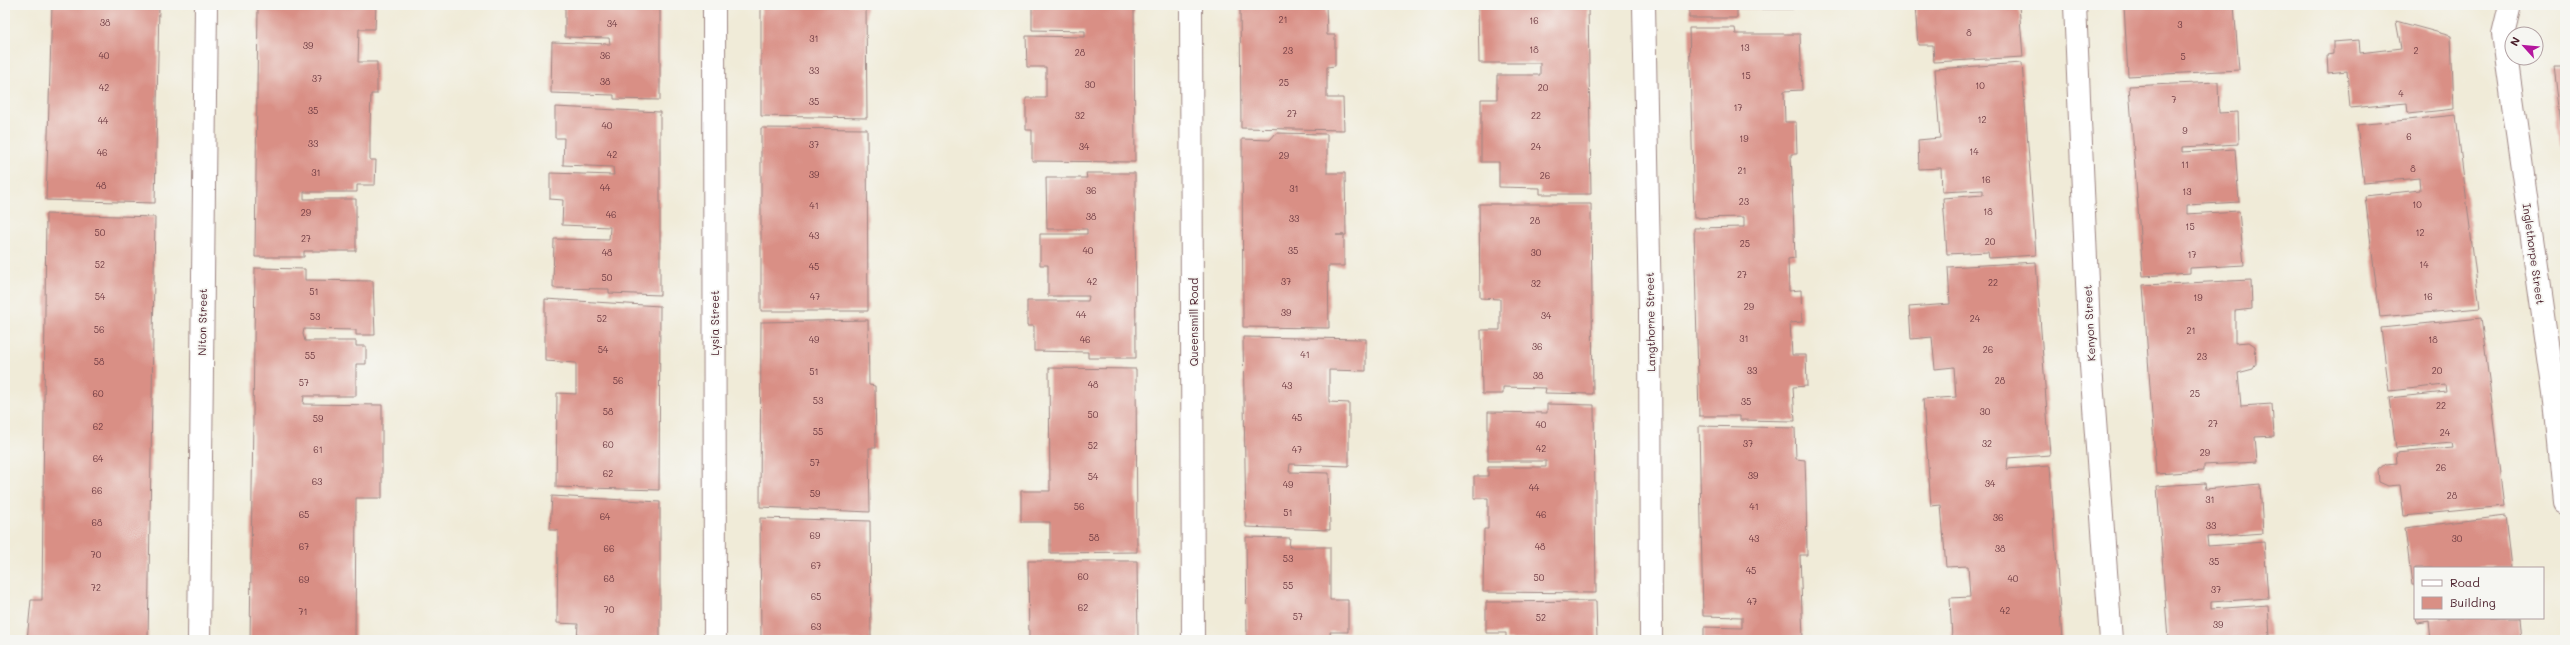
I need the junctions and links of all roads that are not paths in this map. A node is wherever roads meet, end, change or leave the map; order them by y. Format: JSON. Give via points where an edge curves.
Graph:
{"nodes":[{"id":1,"x":206,"y":5,"type":"edge"},
{"id":2,"x":714,"y":5,"type":"edge"},
{"id":3,"x":1191,"y":5,"type":"edge"},
{"id":4,"x":1644,"y":5,"type":"edge"},
{"id":5,"x":2075,"y":5,"type":"edge"},
{"id":6,"x":2510,"y":5,"type":"edge"},
{"id":7,"x":2565,"y":504,"type":"edge"},
{"id":8,"x":199,"y":640,"type":"edge"},
{"id":9,"x":715,"y":640,"type":"edge"},
{"id":10,"x":1193,"y":640,"type":"edge"},
{"id":11,"x":1651,"y":640,"type":"edge"},
{"id":12,"x":2111,"y":640,"type":"edge"}],
"edges":[{"from":1,"to":8,"type":"street","name":"Niton Street"},
{"from":2,"to":9,"type":"street","name":"Lysia Street"},
{"from":3,"to":10,"type":"street","name":"Queensmill Road"},
{"from":4,"to":11,"type":"street","name":"Langthorne Street","via":[[1650,317]]},
{"from":5,"to":12,"type":"street","name":"Kenyon Street","via":[[2090,352]]},
{"from":6,"to":7,"type":"street","name":"Inglethorpe Street","via":[[2503,34],[2554,393]]}]}
